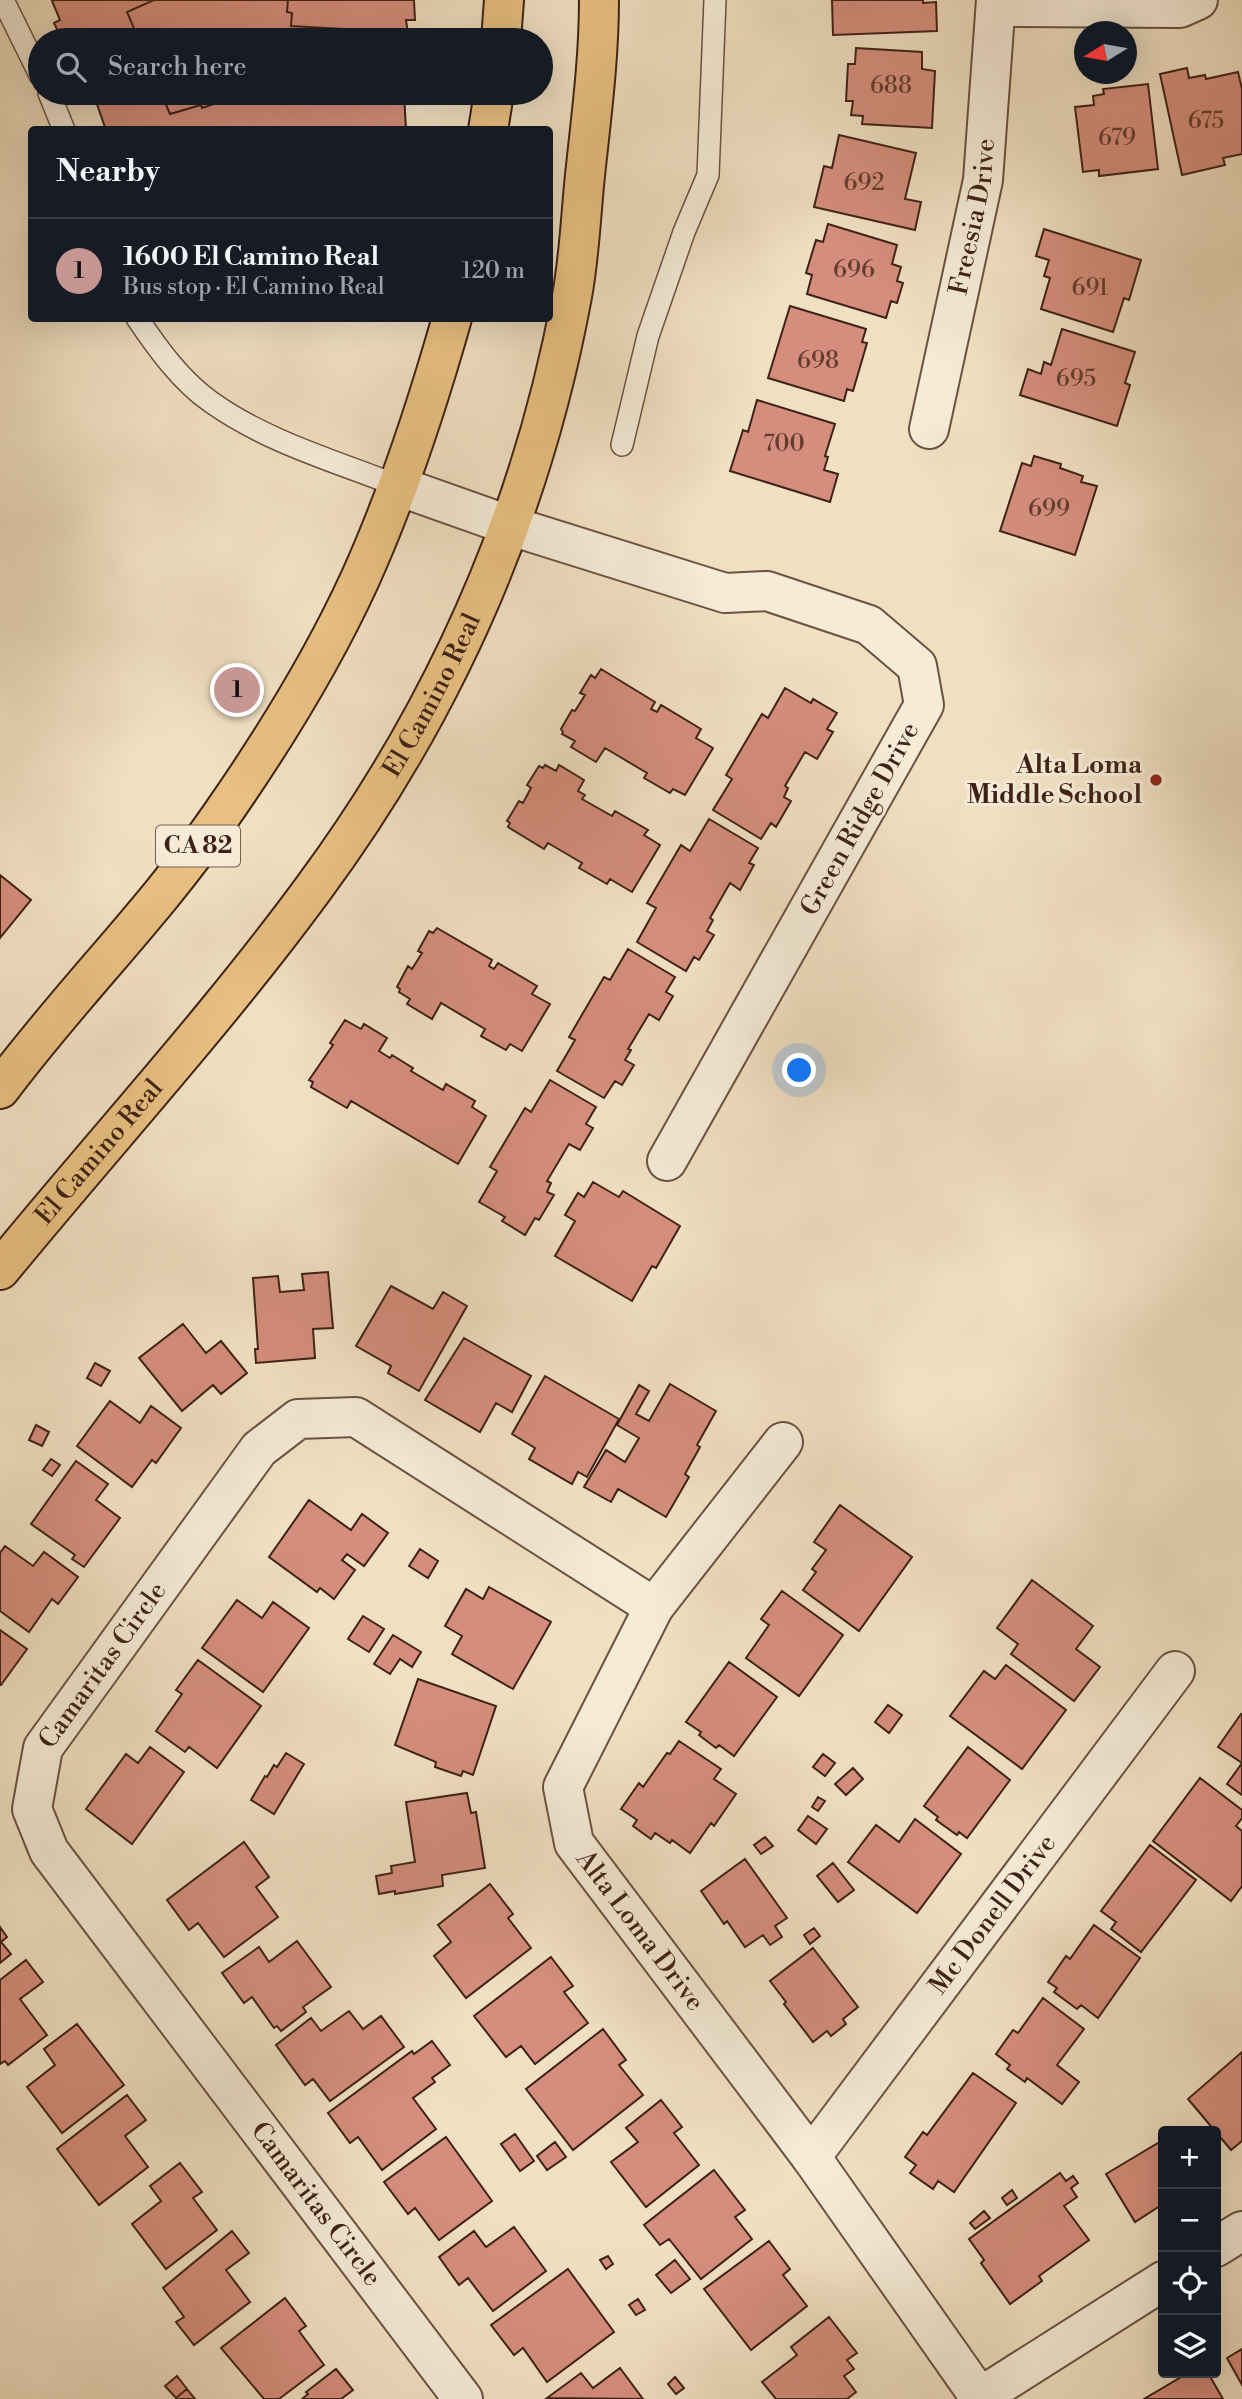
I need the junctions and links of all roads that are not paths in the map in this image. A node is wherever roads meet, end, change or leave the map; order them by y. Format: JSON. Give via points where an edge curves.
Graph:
{"nodes":[{"id":1,"x":3,"y":0,"type":"edge"},
{"id":2,"x":504,"y":0,"type":"edge"},
{"id":3,"x":599,"y":0,"type":"edge"},
{"id":4,"x":715,"y":0,"type":"edge"},
{"id":5,"x":1198,"y":0,"type":"edge"},
{"id":6,"x":996,"y":4,"type":"edge"},
{"id":7,"x":502,"y":28,"type":"edge"},
{"id":8,"x":28,"y":51,"type":"edge"},
{"id":9,"x":54,"y":105,"type":"edge"},
{"id":10,"x":492,"y":105,"type":"edge"},
{"id":11,"x":62,"y":126,"type":"edge"},
{"id":12,"x":489,"y":126,"type":"edge"},
{"id":13,"x":140,"y":322,"type":"edge"},
{"id":14,"x":451,"y":322,"type":"edge"},
{"id":15,"x":929,"y":429,"type":"dead end"},
{"id":16,"x":622,"y":445,"type":"dead end"},
{"id":17,"x":398,"y":486,"type":"junction"},
{"id":18,"x":511,"y":526,"type":"junction"},
{"id":19,"x":0,"y":1089,"type":"edge"},
{"id":20,"x":667,"y":1161,"type":"dead end"},
{"id":21,"x":0,"y":1270,"type":"edge"},
{"id":22,"x":783,"y":1441,"type":"dead end"},
{"id":23,"x":654,"y":1606,"type":"junction"},
{"id":24,"x":1175,"y":1671,"type":"dead end"},
{"id":25,"x":811,"y":2157,"type":"junction"},
{"id":26,"x":1242,"y":2231,"type":"edge"},
{"id":27,"x":1221,"y":2244,"type":"edge"},
{"id":28,"x":1158,"y":2284,"type":"edge"},
{"id":29,"x":979,"y":2398,"type":"edge"},
{"id":30,"x":463,"y":2399,"type":"edge"}],
"edges":[{"from":1,"to":8,"type":"lane"},
{"from":2,"to":7,"type":"main road"},
{"from":3,"to":18,"type":"main road","name":"El Camino Real","via":[[573,293],[546,413]]},
{"from":4,"to":16,"type":"lane","via":[[708,175],[648,336]]},
{"from":5,"to":6,"type":"street","via":[[1180,8]]},
{"from":6,"to":15,"type":"street","name":"Freesia Drive","via":[[983,180]]},
{"from":9,"to":11,"type":"lane"},
{"from":10,"to":12,"type":"main road"},
{"from":13,"to":17,"type":"lane","via":[[165,359],[210,402],[263,433]]},
{"from":14,"to":17,"type":"main road","number":"CA 82"},
{"from":17,"to":18,"type":"street","name":"Green Ridge Drive"},
{"from":17,"to":19,"type":"main road","number":"CA 82","via":[[360,579],[316,666],[258,761],[164,891]]},
{"from":18,"to":20,"type":"street","name":"Green Ridge Drive","via":[[725,593],[767,591],[869,625],[917,666],[924,705]]},
{"from":18,"to":21,"type":"main road","name":"El Camino Real","via":[[471,624],[419,726],[314,888]]},
{"from":22,"to":23,"type":"street","name":"Alta Loma Drive"},
{"from":23,"to":25,"type":"street","name":"Alta Loma Drive","via":[[563,1787],[574,1843]]},
{"from":23,"to":30,"type":"street","name":"Camaritas Circle","via":[[356,1417],[298,1419],[259,1449],[43,1748],[32,1809],[50,1851]]},
{"from":24,"to":25,"type":"street","name":"Mc Donell Drive"},
{"from":25,"to":29,"type":"street","name":"Alta Loma Drive"},
{"from":26,"to":27,"type":"street"},
{"from":28,"to":29,"type":"street"}]}
